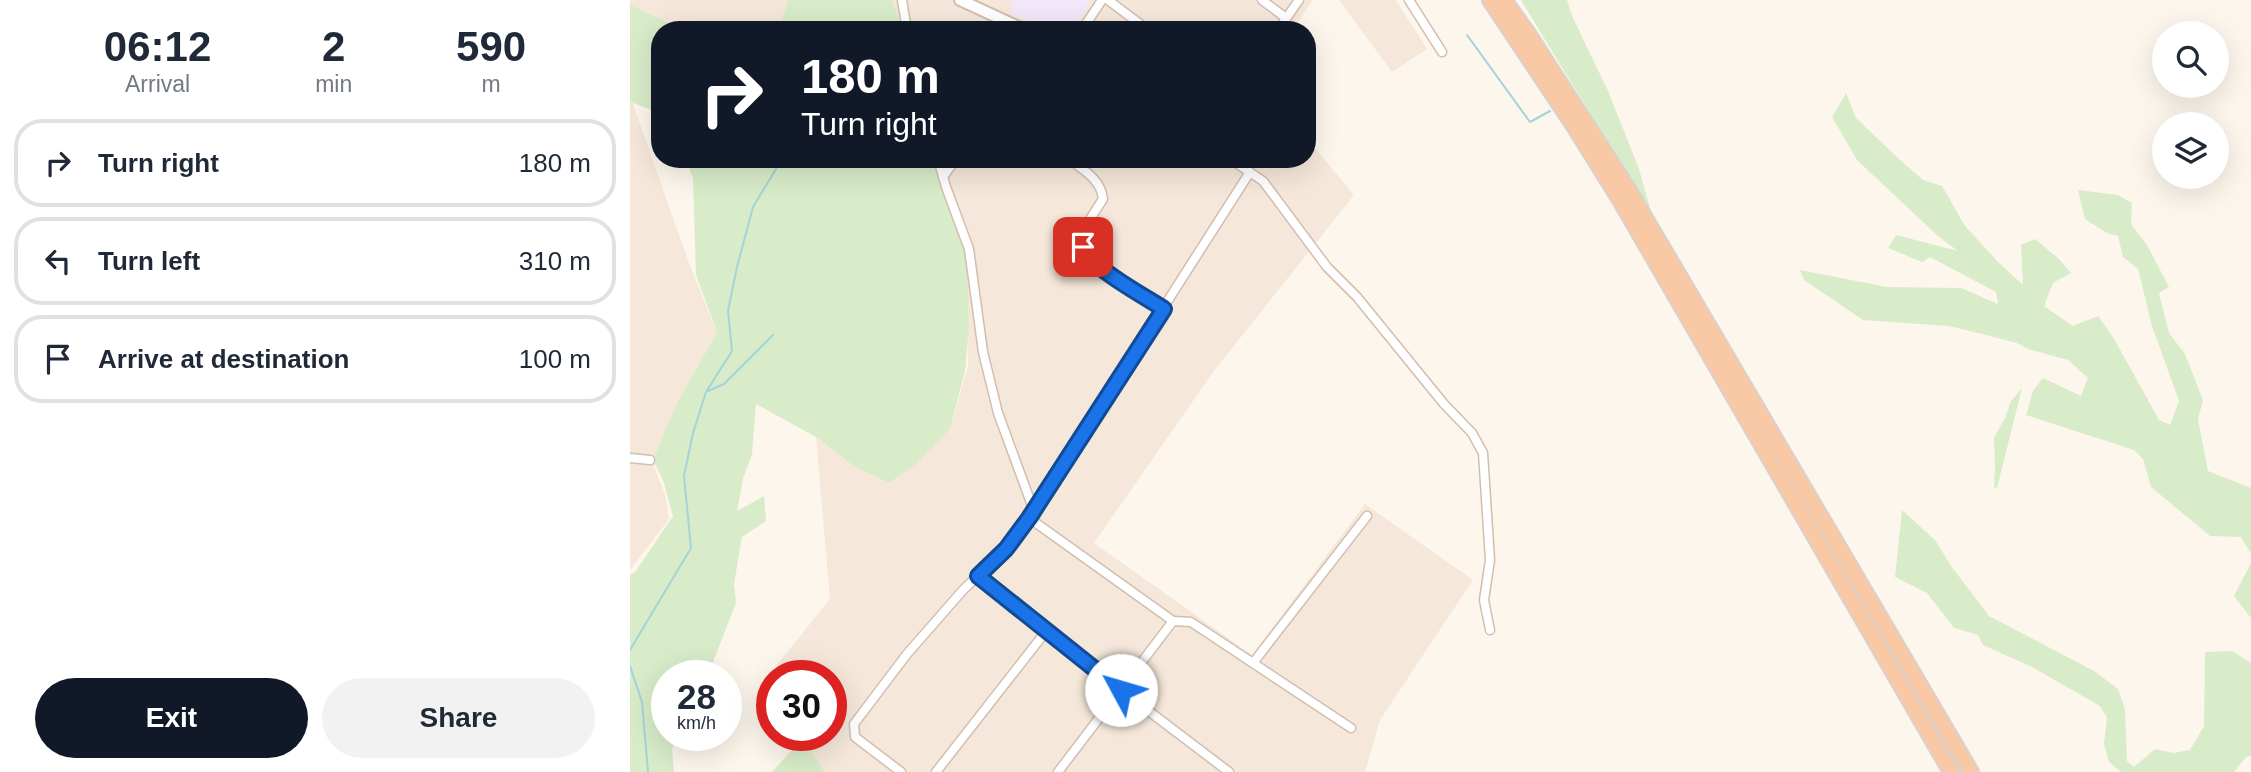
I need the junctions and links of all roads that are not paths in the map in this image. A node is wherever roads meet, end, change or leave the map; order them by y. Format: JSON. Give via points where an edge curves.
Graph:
{"nodes":[{"id":1,"x":902,"y":0,"type":"edge"},
{"id":2,"x":960,"y":0,"type":"edge"},
{"id":3,"x":1102,"y":0,"type":"edge"},
{"id":4,"x":1108,"y":0,"type":"edge"},
{"id":5,"x":1262,"y":0,"type":"edge"},
{"id":6,"x":1298,"y":0,"type":"edge"},
{"id":7,"x":1409,"y":0,"type":"edge"},
{"id":8,"x":1479,"y":0,"type":"edge"},
{"id":9,"x":1490,"y":0,"type":"edge"},
{"id":10,"x":1504,"y":0,"type":"edge"},
{"id":11,"x":1511,"y":0,"type":"edge"},
{"id":12,"x":1286,"y":18,"type":"junction"},
{"id":13,"x":906,"y":21,"type":"edge"},
{"id":14,"x":1006,"y":21,"type":"edge"},
{"id":15,"x":1088,"y":21,"type":"edge"},
{"id":16,"x":1136,"y":21,"type":"edge"},
{"id":17,"x":1284,"y":21,"type":"edge"},
{"id":18,"x":1523,"y":38,"type":"junction"},
{"id":19,"x":1442,"y":52,"type":"dead end"},
{"id":20,"x":940,"y":168,"type":"edge"},
{"id":21,"x":950,"y":168,"type":"edge"},
{"id":22,"x":1080,"y":168,"type":"edge"},
{"id":23,"x":1244,"y":168,"type":"edge"},
{"id":24,"x":1250,"y":172,"type":"junction"},
{"id":25,"x":943,"y":177,"type":"junction"},
{"id":26,"x":1164,"y":309,"type":"junction"},
{"id":27,"x":630,"y":458,"type":"edge"},
{"id":28,"x":650,"y":460,"type":"dead end"},
{"id":29,"x":1031,"y":514,"type":"junction"},
{"id":30,"x":1367,"y":516,"type":"dead end"},
{"id":31,"x":978,"y":576,"type":"junction"},
{"id":32,"x":1173,"y":621,"type":"junction"},
{"id":33,"x":1047,"y":630,"type":"junction"},
{"id":34,"x":1490,"y":630,"type":"dead end"},
{"id":35,"x":1253,"y":663,"type":"junction"},
{"id":36,"x":1121,"y":690,"type":"junction"},
{"id":37,"x":1351,"y":728,"type":"dead end"},
{"id":38,"x":901,"y":772,"type":"edge"},
{"id":39,"x":936,"y":772,"type":"edge"},
{"id":40,"x":1058,"y":772,"type":"edge"},
{"id":41,"x":1229,"y":772,"type":"edge"},
{"id":42,"x":1951,"y":772,"type":"edge"},
{"id":43,"x":1971,"y":772,"type":"edge"}],
"edges":[{"from":1,"to":13,"type":"street"},
{"from":2,"to":14,"type":"street"},
{"from":3,"to":15,"type":"street"},
{"from":4,"to":16,"type":"street"},
{"from":5,"to":12,"type":"street"},
{"from":6,"to":12,"type":"street"},
{"from":7,"to":19,"type":"street"},
{"from":8,"to":18,"type":"highway"},
{"from":9,"to":18,"type":"highway"},
{"from":10,"to":18,"type":"highway"},
{"from":11,"to":18,"type":"highway"},
{"from":12,"to":17,"type":"street"},
{"from":18,"to":42,"type":"highway"},
{"from":18,"to":43,"type":"highway","via":[[1628,189]]},
{"from":20,"to":25,"type":"street"},
{"from":21,"to":25,"type":"street"},
{"from":22,"to":26,"type":"street","via":[[1103,193],[1082,233],[1085,254]]},
{"from":23,"to":24,"type":"street"},
{"from":24,"to":26,"type":"street"},
{"from":24,"to":34,"type":"street","via":[[1263,181],[1327,267],[1472,433],[1483,453],[1490,560],[1484,600]]},
{"from":25,"to":29,"type":"street","via":[[969,249],[983,352]]},
{"from":26,"to":29,"type":"street","via":[[1086,436]]},
{"from":27,"to":28,"type":"street"},
{"from":29,"to":31,"type":"street","via":[[1006,549]]},
{"from":29,"to":32,"type":"street","via":[[1043,529]]},
{"from":30,"to":35,"type":"street"},
{"from":31,"to":33,"type":"street"},
{"from":31,"to":38,"type":"street","via":[[907,654],[854,724],[855,737]]},
{"from":32,"to":35,"type":"street","via":[[1191,622]]},
{"from":32,"to":36,"type":"street"},
{"from":33,"to":36,"type":"street"},
{"from":33,"to":39,"type":"street"},
{"from":35,"to":37,"type":"street"},
{"from":36,"to":40,"type":"street"},
{"from":36,"to":41,"type":"street"}]}
